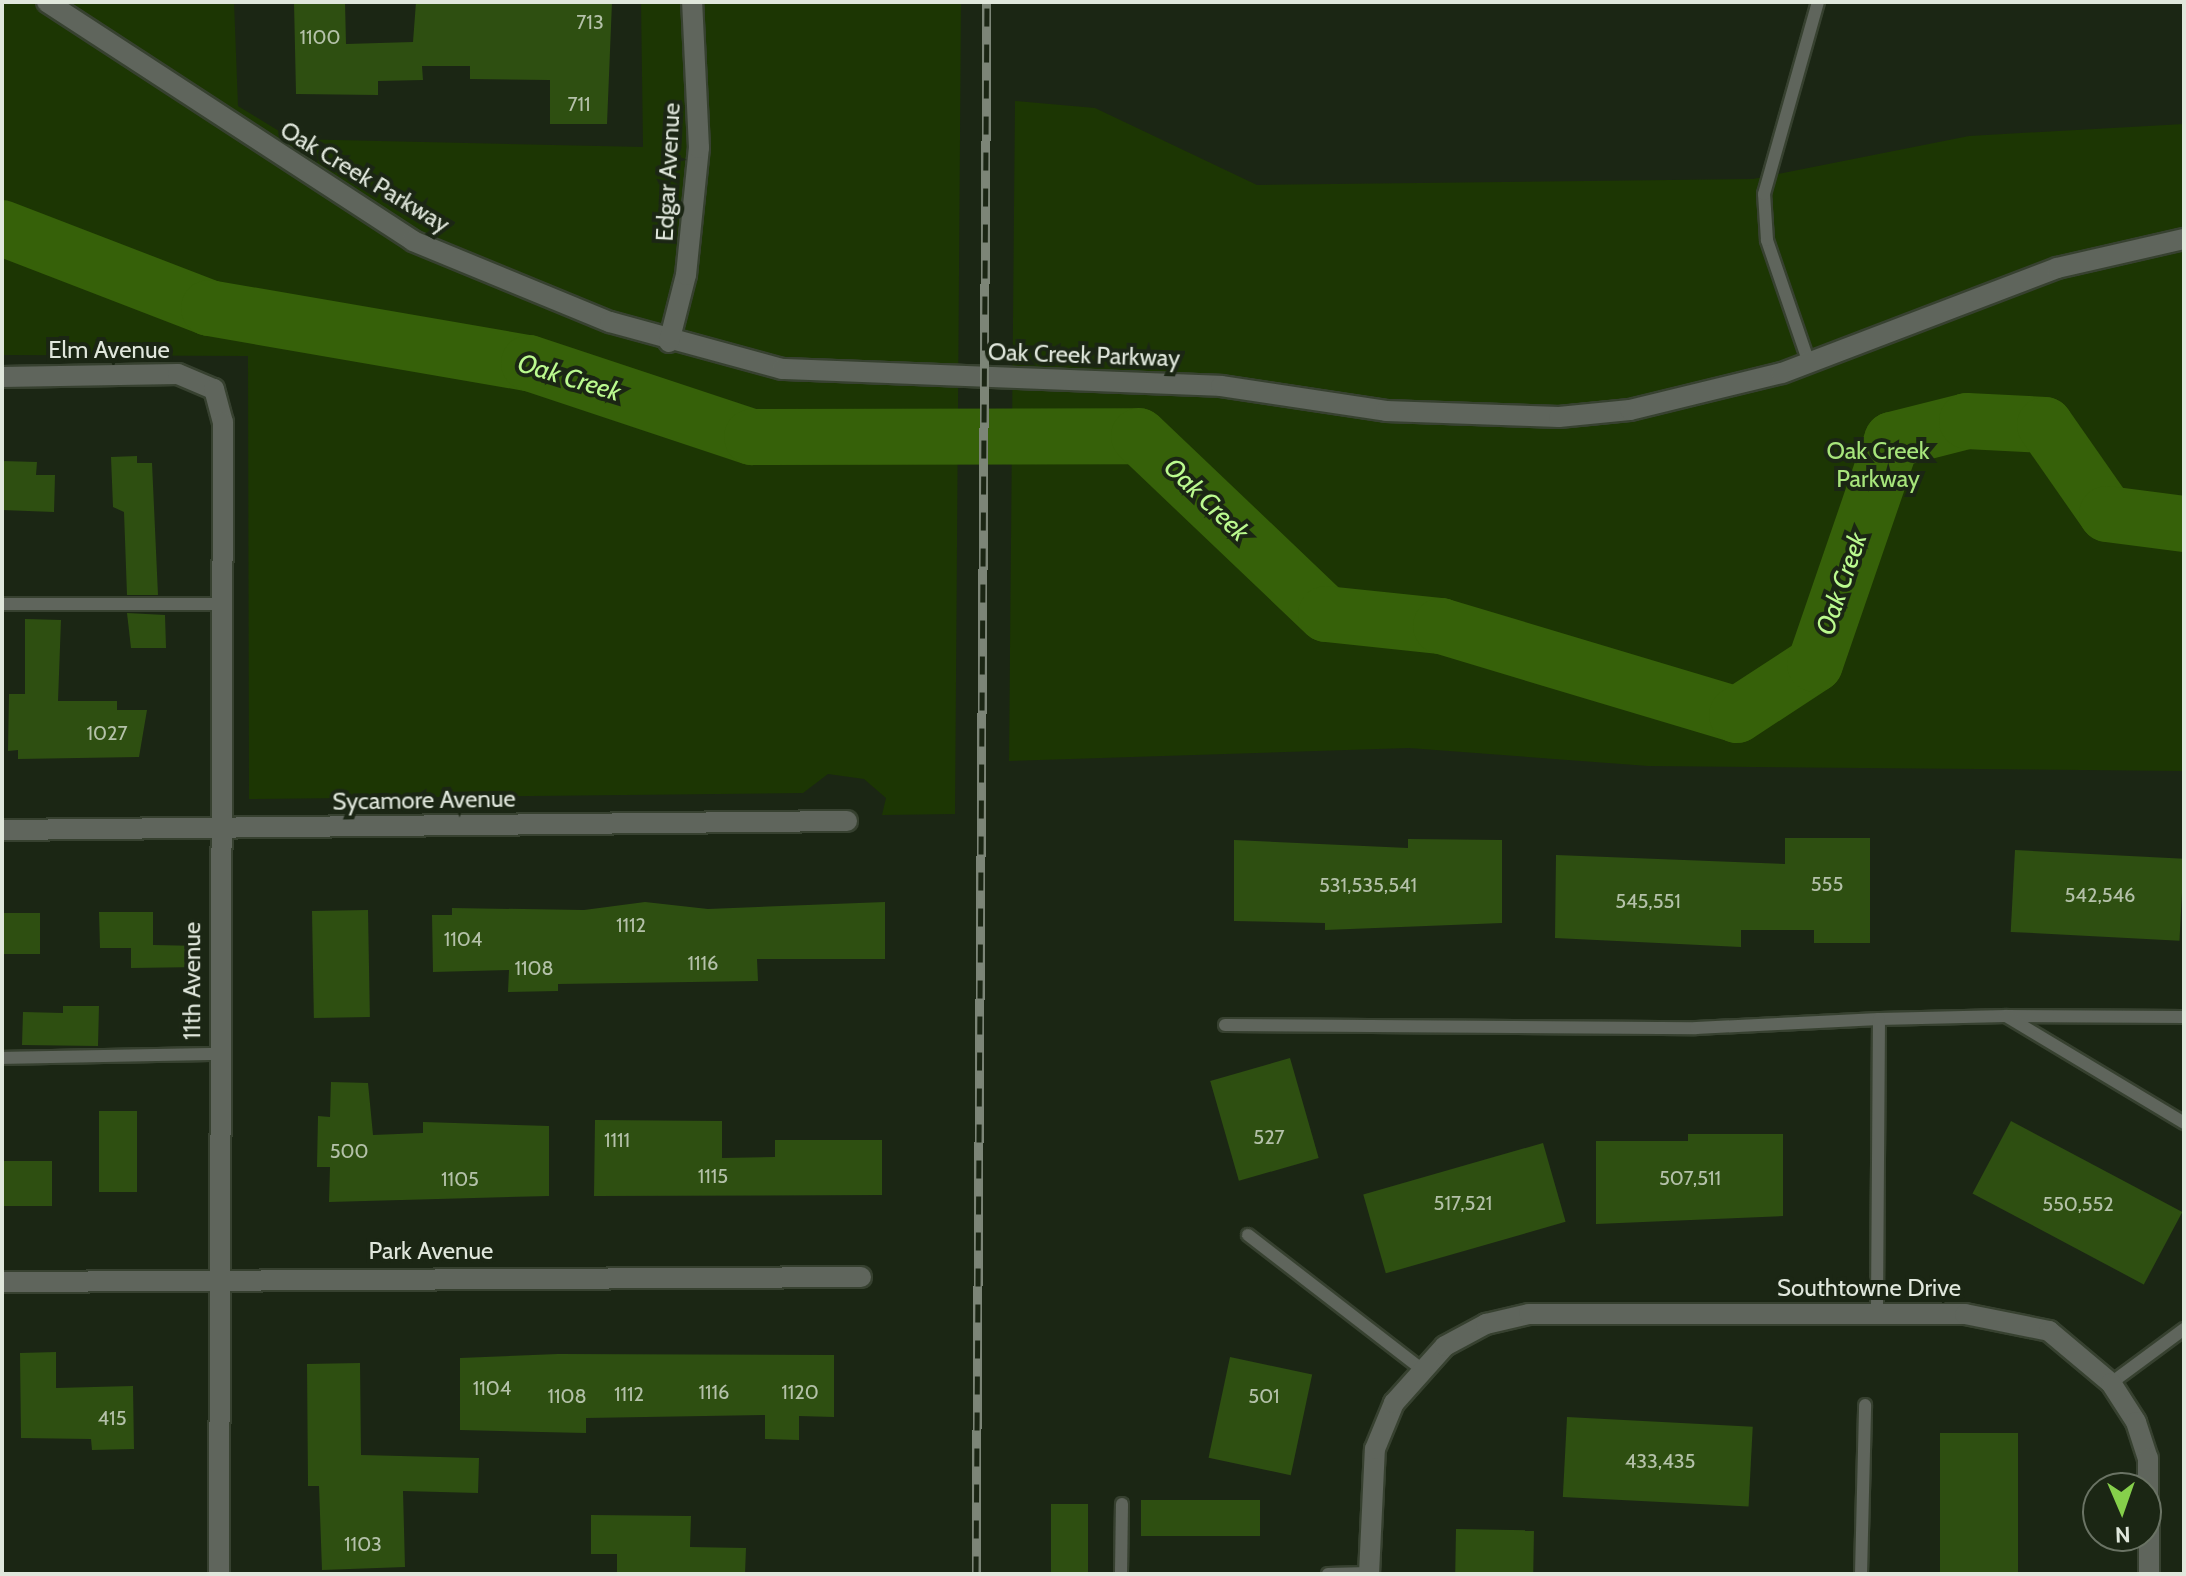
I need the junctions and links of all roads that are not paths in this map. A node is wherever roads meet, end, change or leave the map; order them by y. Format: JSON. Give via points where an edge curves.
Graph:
{"nodes":[{"id":1,"x":47,"y":2,"type":"edge"},
{"id":2,"x":692,"y":2,"type":"edge"},
{"id":3,"x":1818,"y":2,"type":"edge"},
{"id":4,"x":2184,"y":239,"type":"edge"},
{"id":5,"x":669,"y":342,"type":"junction"},
{"id":6,"x":1809,"y":363,"type":"junction"},
{"id":7,"x":2,"y":377,"type":"edge"},
{"id":8,"x":214,"y":389,"type":"joint"},
{"id":9,"x":2,"y":604,"type":"edge"},
{"id":10,"x":222,"y":604,"type":"junction"},
{"id":11,"x":847,"y":821,"type":"dead end"},
{"id":12,"x":218,"y":828,"type":"junction"},
{"id":13,"x":2,"y":830,"type":"edge"},
{"id":14,"x":2006,"y":1016,"type":"junction"},
{"id":15,"x":2184,"y":1017,"type":"edge"},
{"id":16,"x":1879,"y":1019,"type":"junction"},
{"id":17,"x":1225,"y":1025,"type":"dead end"},
{"id":18,"x":217,"y":1054,"type":"junction"},
{"id":19,"x":2,"y":1058,"type":"edge"},
{"id":20,"x":2184,"y":1123,"type":"edge"},
{"id":21,"x":1248,"y":1235,"type":"dead end"},
{"id":22,"x":861,"y":1277,"type":"dead end"},
{"id":23,"x":218,"y":1278,"type":"junction"},
{"id":24,"x":2,"y":1282,"type":"edge"},
{"id":25,"x":1877,"y":1315,"type":"junction"},
{"id":26,"x":2184,"y":1329,"type":"edge"},
{"id":27,"x":1419,"y":1367,"type":"junction"},
{"id":28,"x":2111,"y":1383,"type":"junction"},
{"id":29,"x":1865,"y":1405,"type":"dead end"},
{"id":30,"x":1122,"y":1504,"type":"dead end"},
{"id":31,"x":219,"y":1574,"type":"edge"},
{"id":32,"x":1121,"y":1574,"type":"edge"},
{"id":33,"x":1328,"y":1574,"type":"edge"},
{"id":34,"x":1369,"y":1574,"type":"edge"},
{"id":35,"x":1861,"y":1574,"type":"edge"},
{"id":36,"x":2149,"y":1574,"type":"edge"}],
"edges":[{"from":1,"to":5,"type":"street","name":"Oak Creek Parkway","via":[[413,241]]},
{"from":2,"to":5,"type":"street","name":"Edgar Avenue","via":[[699,148],[686,275]]},
{"from":3,"to":6,"type":"lane","via":[[1764,194],[1767,240]]},
{"from":4,"to":6,"type":"street","name":"Oak Creek Parkway","via":[[2057,268]]},
{"from":5,"to":6,"type":"street","name":"Oak Creek Parkway","via":[[782,369],[1221,386],[1460,417],[1630,410]]},
{"from":7,"to":8,"type":"street","name":"Elm Avenue","via":[[178,374]]},
{"from":8,"to":10,"type":"street","name":"11th Avenue","via":[[223,422]]},
{"from":9,"to":10,"type":"lane"},
{"from":10,"to":12,"type":"street","name":"11th Avenue"},
{"from":11,"to":12,"type":"street","name":"Sycamore Avenue"},
{"from":12,"to":13,"type":"street","name":"Sycamore Avenue"},
{"from":12,"to":18,"type":"street","name":"11th Avenue"},
{"from":14,"to":15,"type":"lane"},
{"from":14,"to":16,"type":"lane"},
{"from":14,"to":20,"type":"lane"},
{"from":16,"to":17,"type":"lane","via":[[1696,1028]]},
{"from":16,"to":25,"type":"lane"},
{"from":18,"to":19,"type":"lane"},
{"from":18,"to":23,"type":"street","name":"11th Avenue"},
{"from":21,"to":27,"type":"lane"},
{"from":22,"to":23,"type":"street","name":"Park Avenue"},
{"from":23,"to":24,"type":"street","name":"Park Avenue"},
{"from":23,"to":31,"type":"street","name":"11th Avenue"},
{"from":25,"to":27,"type":"street","name":"Southtowne Drive","via":[[1529,1314],[1486,1324]]},
{"from":25,"to":28,"type":"street","name":"Southtowne Drive","via":[[2005,1317],[2049,1331]]},
{"from":26,"to":28,"type":"lane"},
{"from":27,"to":34,"type":"street","via":[[1375,1449]]},
{"from":28,"to":36,"type":"street","name":"Southtowne Drive","via":[[2148,1458]]},
{"from":29,"to":35,"type":"lane"},
{"from":30,"to":32,"type":"lane"},
{"from":33,"to":34,"type":"lane"}]}
